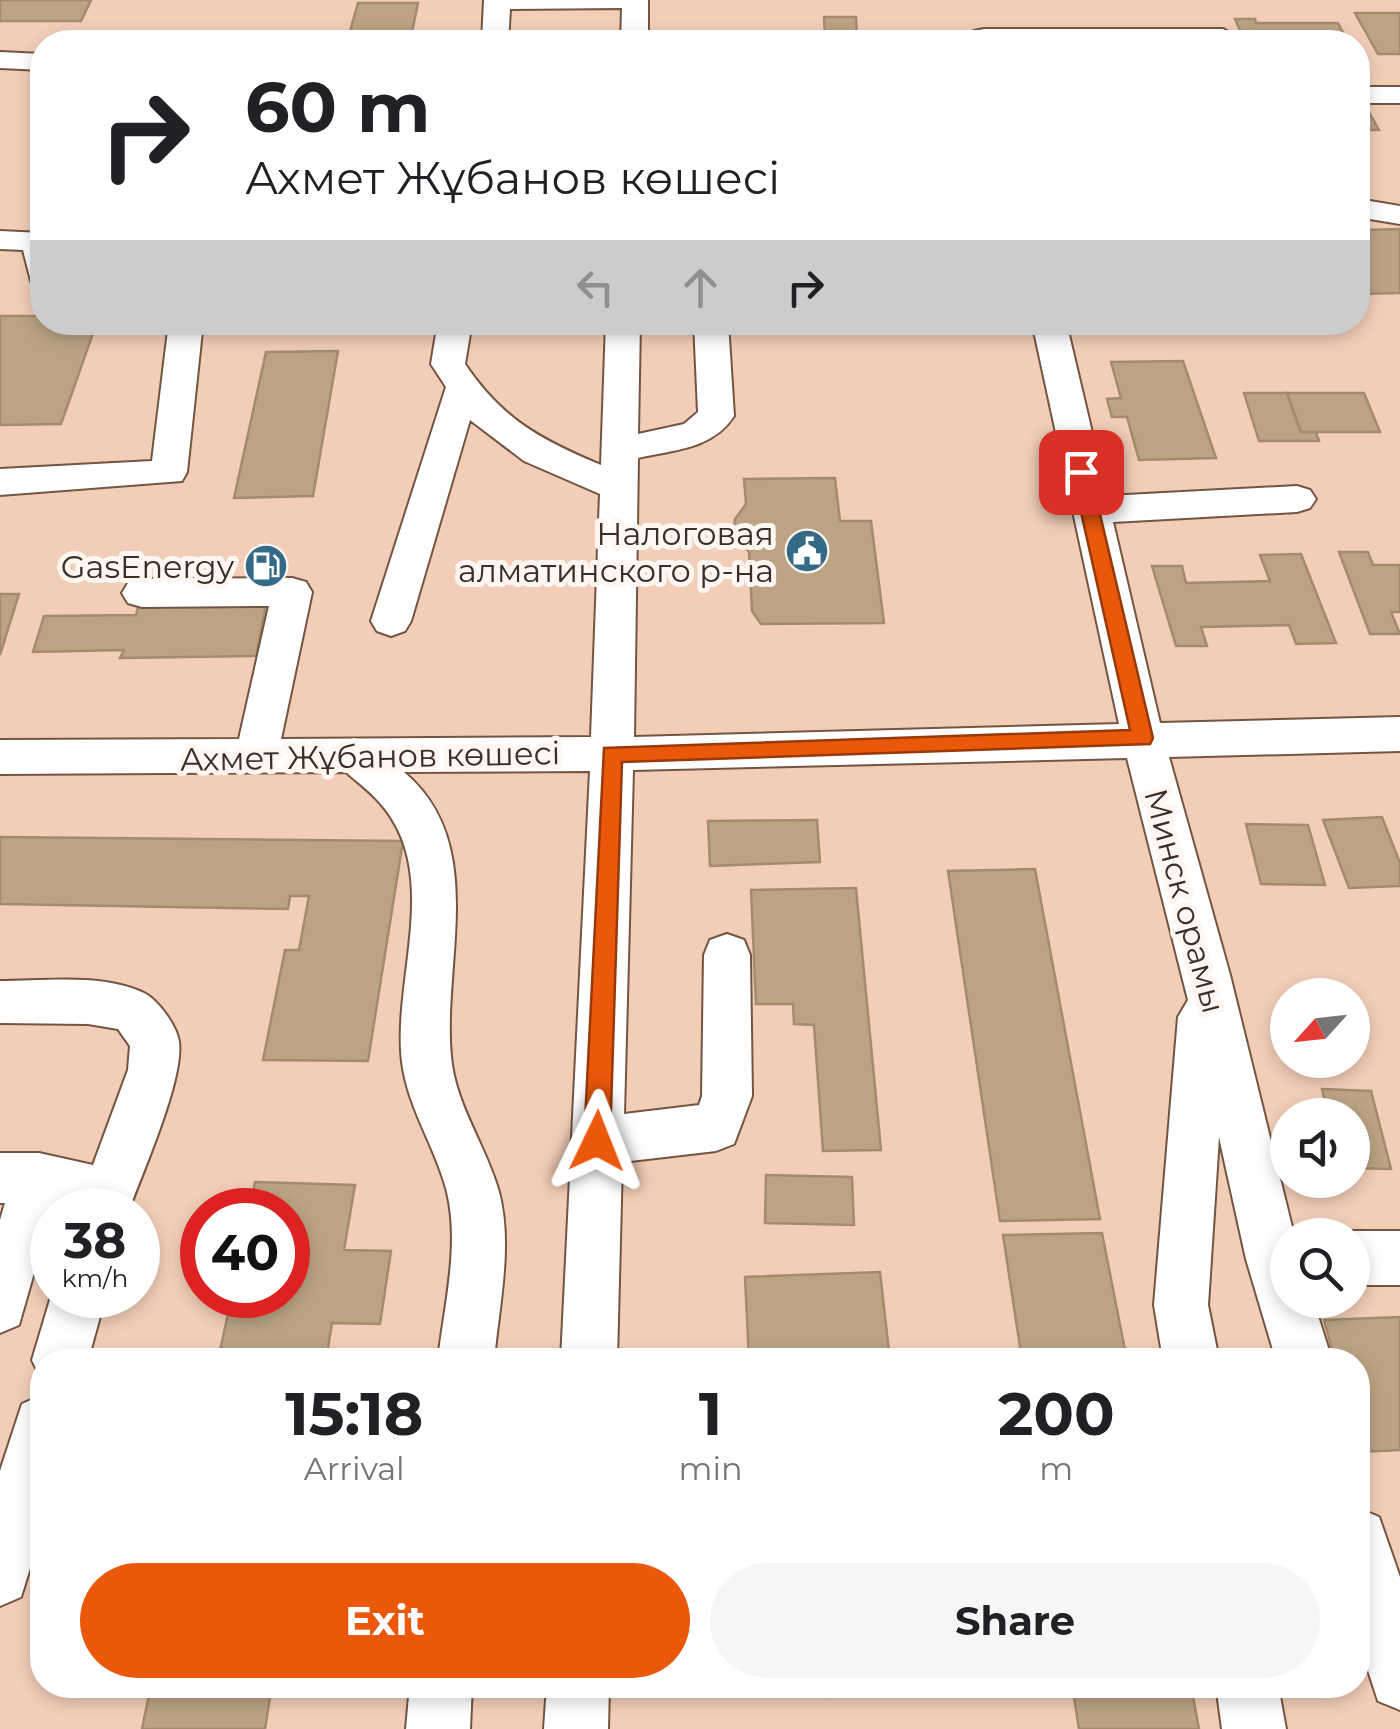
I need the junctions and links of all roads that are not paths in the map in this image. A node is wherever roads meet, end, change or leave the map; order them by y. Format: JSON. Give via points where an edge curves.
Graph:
{"nodes":[{"id":1,"x":499,"y":0,"type":"edge"},
{"id":2,"x":634,"y":0,"type":"edge"},
{"id":3,"x":497,"y":30,"type":"edge"},
{"id":4,"x":634,"y":30,"type":"edge"},
{"id":5,"x":0,"y":60,"type":"edge"},
{"id":6,"x":30,"y":62,"type":"edge"},
{"id":7,"x":30,"y":65,"type":"edge"},
{"id":8,"x":0,"y":74,"type":"edge"},
{"id":9,"x":1400,"y":94,"type":"edge"},
{"id":10,"x":1370,"y":95,"type":"edge"},
{"id":11,"x":1370,"y":210,"type":"edge"},
{"id":12,"x":1400,"y":215,"type":"edge"},
{"id":13,"x":0,"y":240,"type":"edge"},
{"id":14,"x":30,"y":241,"type":"edge"},
{"id":15,"x":185,"y":335,"type":"edge"},
{"id":16,"x":453,"y":335,"type":"edge"},
{"id":17,"x":623,"y":335,"type":"edge"},
{"id":18,"x":712,"y":335,"type":"edge"},
{"id":19,"x":1052,"y":335,"type":"edge"},
{"id":20,"x":462,"y":386,"type":"junction"},
{"id":21,"x":621,"y":450,"type":"junction"},
{"id":22,"x":0,"y":482,"type":"edge"},
{"id":23,"x":620,"y":488,"type":"junction"},
{"id":24,"x":1297,"y":498,"type":"dead end"},
{"id":25,"x":1089,"y":510,"type":"junction"},
{"id":26,"x":142,"y":593,"type":"dead end"},
{"id":27,"x":391,"y":622,"type":"dead end"},
{"id":28,"x":1400,"y":734,"type":"edge"},
{"id":29,"x":1143,"y":738,"type":"junction"},
{"id":30,"x":612,"y":754,"type":"junction"},
{"id":31,"x":0,"y":757,"type":"edge"},
{"id":32,"x":357,"y":757,"type":"junction"},
{"id":33,"x":256,"y":758,"type":"junction"},
{"id":34,"x":728,"y":954,"type":"dead end"},
{"id":35,"x":1206,"y":975,"type":"junction"},
{"id":36,"x":0,"y":1002,"type":"edge"},
{"id":37,"x":597,"y":1141,"type":"junction"},
{"id":38,"x":20,"y":1178,"type":"edge"},
{"id":39,"x":55,"y":1188,"type":"edge"},
{"id":40,"x":110,"y":1188,"type":"edge"},
{"id":41,"x":1270,"y":1221,"type":"edge"},
{"id":42,"x":1370,"y":1258,"type":"edge"},
{"id":43,"x":1400,"y":1258,"type":"edge"},
{"id":44,"x":0,"y":1306,"type":"edge"},
{"id":45,"x":72,"y":1318,"type":"edge"},
{"id":46,"x":1294,"y":1318,"type":"edge"},
{"id":47,"x":64,"y":1348,"type":"edge"},
{"id":48,"x":467,"y":1348,"type":"edge"},
{"id":49,"x":589,"y":1348,"type":"edge"},
{"id":50,"x":1188,"y":1348,"type":"edge"},
{"id":51,"x":1301,"y":1348,"type":"edge"},
{"id":52,"x":30,"y":1467,"type":"edge"},
{"id":53,"x":0,"y":1576,"type":"edge"},
{"id":54,"x":1370,"y":1578,"type":"edge"},
{"id":55,"x":1400,"y":1679,"type":"edge"},
{"id":56,"x":440,"y":1698,"type":"edge"},
{"id":57,"x":577,"y":1698,"type":"edge"},
{"id":58,"x":1249,"y":1698,"type":"edge"},
{"id":59,"x":438,"y":1729,"type":"edge"},
{"id":60,"x":576,"y":1729,"type":"edge"},
{"id":61,"x":1254,"y":1729,"type":"edge"}],
"edges":[{"from":1,"to":2,"type":"street"},
{"from":1,"to":3,"type":"street"},
{"from":2,"to":4,"type":"street"},
{"from":5,"to":6,"type":"street"},
{"from":7,"to":8,"type":"street"},
{"from":9,"to":10,"type":"street"},
{"from":11,"to":12,"type":"street"},
{"from":13,"to":14,"type":"street"},
{"from":15,"to":22,"type":"street","via":[[169,472]]},
{"from":16,"to":20,"type":"street","via":[[448,364]]},
{"from":17,"to":21,"type":"street"},
{"from":18,"to":21,"type":"street","via":[[716,416],[696,434]]},
{"from":19,"to":25,"type":"street","name":"Минск орамы"},
{"from":20,"to":23,"type":"street","via":[[477,408],[537,452]]},
{"from":20,"to":27,"type":"street"},
{"from":21,"to":23,"type":"street"},
{"from":23,"to":30,"type":"street"},
{"from":24,"to":25,"type":"street"},
{"from":25,"to":29,"type":"street","name":"Минск орамы"},
{"from":26,"to":33,"type":"street","via":[[292,592]]},
{"from":28,"to":29,"type":"street","name":"Ахмет Жұбанов көшесі"},
{"from":29,"to":30,"type":"street","name":"Ахмет Жұбанов көшесі"},
{"from":29,"to":35,"type":"street","name":"Минск орамы"},
{"from":30,"to":32,"type":"street","name":"Ахмет Жұбанов көшесі"},
{"from":30,"to":37,"type":"street"},
{"from":31,"to":33,"type":"street","name":"Ахмет Жұбанов көшесі"},
{"from":32,"to":33,"type":"street","name":"Ахмет Жұбанов көшесі"},
{"from":32,"to":48,"type":"street","via":[[382,775],[416,819],[437,876],[425,1053],[430,1088],[474,1196]]},
{"from":34,"to":37,"type":"street","via":[[727,1096],[716,1127]]},
{"from":35,"to":41,"type":"street","name":"Минск орамы"},
{"from":35,"to":50,"type":"street","via":[[1181,1304]]},
{"from":36,"to":40,"type":"street","via":[[132,1010],[155,1040],[153,1070]]},
{"from":37,"to":49,"type":"street"},
{"from":38,"to":39,"type":"street"},
{"from":38,"to":44,"type":"street"},
{"from":42,"to":43,"type":"street"},
{"from":45,"to":47,"type":"street"},
{"from":46,"to":51,"type":"street","name":"Минск орамы"},
{"from":52,"to":53,"type":"street"},
{"from":54,"to":55,"type":"street"},
{"from":56,"to":59,"type":"street"},
{"from":57,"to":60,"type":"street"},
{"from":58,"to":61,"type":"street"}]}
